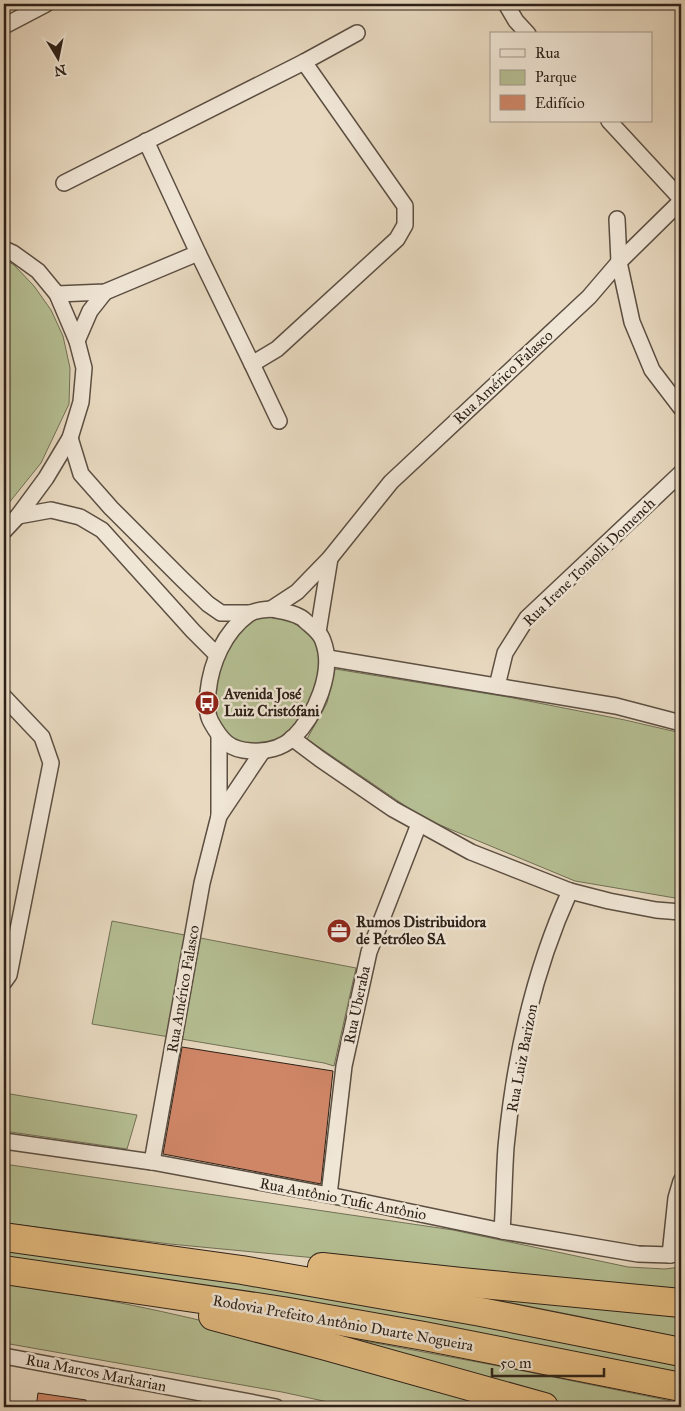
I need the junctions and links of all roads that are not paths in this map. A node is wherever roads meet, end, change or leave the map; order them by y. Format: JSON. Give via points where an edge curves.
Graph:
{"nodes":[{"id":1,"x":46,"y":4,"type":"edge"},
{"id":2,"x":506,"y":4,"type":"edge"},
{"id":3,"x":4,"y":26,"type":"edge"},
{"id":4,"x":526,"y":32,"type":"edge"},
{"id":5,"x":356,"y":33,"type":"dead end"},
{"id":6,"x":304,"y":62,"type":"junction"},
{"id":7,"x":610,"y":122,"type":"edge"},
{"id":8,"x":146,"y":141,"type":"junction"},
{"id":9,"x":64,"y":182,"type":"dead end"},
{"id":10,"x":681,"y":200,"type":"edge"},
{"id":11,"x":618,"y":219,"type":"dead end"},
{"id":12,"x":4,"y":248,"type":"edge"},
{"id":13,"x":198,"y":253,"type":"junction"},
{"id":14,"x":619,"y":262,"type":"junction"},
{"id":15,"x":105,"y":292,"type":"junction"},
{"id":16,"x":57,"y":294,"type":"junction"},
{"id":17,"x":77,"y":341,"type":"junction"},
{"id":18,"x":252,"y":364,"type":"junction"},
{"id":19,"x":681,"y":408,"type":"edge"},
{"id":20,"x":279,"y":421,"type":"dead end"},
{"id":21,"x":70,"y":438,"type":"junction"},
{"id":22,"x":681,"y":474,"type":"edge"},
{"id":23,"x":18,"y":516,"type":"junction"},
{"id":24,"x":127,"y":524,"type":"junction"},
{"id":25,"x":4,"y":530,"type":"edge"},
{"id":26,"x":110,"y":539,"type":"junction"},
{"id":27,"x":330,"y":558,"type":"junction"},
{"id":28,"x":271,"y":609,"type":"junction"},
{"id":29,"x":250,"y":613,"type":"junction"},
{"id":30,"x":318,"y":632,"type":"junction"},
{"id":31,"x":217,"y":655,"type":"junction"},
{"id":32,"x":328,"y":658,"type":"junction"},
{"id":33,"x":497,"y":686,"type":"junction"},
{"id":34,"x":4,"y":697,"type":"edge"},
{"id":35,"x":681,"y":723,"type":"edge"},
{"id":36,"x":219,"y":737,"type":"junction"},
{"id":37,"x":292,"y":738,"type":"junction"},
{"id":38,"x":262,"y":752,"type":"junction"},
{"id":39,"x":219,"y":816,"type":"junction"},
{"id":40,"x":419,"y":824,"type":"junction"},
{"id":41,"x":570,"y":891,"type":"junction"},
{"id":42,"x":681,"y":912,"type":"edge"},
{"id":43,"x":4,"y":982,"type":"edge"},
{"id":44,"x":4,"y":1141,"type":"edge"},
{"id":45,"x":152,"y":1162,"type":"junction"},
{"id":46,"x":681,"y":1181,"type":"edge"},
{"id":47,"x":329,"y":1195,"type":"junction"},
{"id":48,"x":502,"y":1230,"type":"junction"},
{"id":49,"x":4,"y":1237,"type":"edge"},
{"id":50,"x":83,"y":1248,"type":"junction"},
{"id":51,"x":676,"y":1254,"type":"edge"},
{"id":52,"x":4,"y":1270,"type":"edge"},
{"id":53,"x":74,"y":1280,"type":"junction"},
{"id":54,"x":681,"y":1303,"type":"edge"},
{"id":55,"x":681,"y":1352,"type":"edge"},
{"id":56,"x":4,"y":1356,"type":"edge"},
{"id":57,"x":681,"y":1387,"type":"edge"},
{"id":58,"x":276,"y":1407,"type":"edge"},
{"id":59,"x":544,"y":1407,"type":"edge"}],
"edges":[{"from":1,"to":3,"type":"street"},
{"from":2,"to":4,"type":"street"},
{"from":5,"to":6,"type":"street"},
{"from":6,"to":8,"type":"street"},
{"from":6,"to":18,"type":"street","via":[[405,206],[405,225],[397,239],[277,349]]},
{"from":7,"to":10,"type":"street"},
{"from":8,"to":9,"type":"street"},
{"from":8,"to":13,"type":"street"},
{"from":10,"to":14,"type":"street","name":"Rua Américo Falasco"},
{"from":11,"to":14,"type":"street"},
{"from":12,"to":16,"type":"street","via":[[38,272]]},
{"from":13,"to":15,"type":"street"},
{"from":13,"to":18,"type":"street"},
{"from":14,"to":19,"type":"street","via":[[632,322],[648,362]]},
{"from":14,"to":27,"type":"street","name":"Rua Américo Falasco","via":[[589,297],[391,482]]},
{"from":15,"to":16,"type":"street"},
{"from":15,"to":17,"type":"street","via":[[90,311]]},
{"from":16,"to":17,"type":"street"},
{"from":17,"to":21,"type":"street","via":[[84,368],[81,402]]},
{"from":18,"to":20,"type":"street"},
{"from":21,"to":23,"type":"street"},
{"from":21,"to":24,"type":"street","via":[[81,474]]},
{"from":22,"to":33,"type":"street","name":"Rua Irene Toniolli Domench","via":[[527,618],[505,653]]},
{"from":23,"to":25,"type":"street"},
{"from":23,"to":26,"type":"street","via":[[51,510],[80,517],[102,530]]},
{"from":24,"to":26,"type":"street"},
{"from":24,"to":29,"type":"street","via":[[208,604],[221,613]]},
{"from":26,"to":31,"type":"street"},
{"from":27,"to":28,"type":"street","name":"Rua Américo Falasco","via":[[297,592]]},
{"from":27,"to":30,"type":"street","name":"Rua Américo Falasco"},
{"from":28,"to":29,"type":"street"},
{"from":28,"to":30,"type":"street","via":[[301,617]]},
{"from":29,"to":31,"type":"street","via":[[231,631]]},
{"from":30,"to":32,"type":"street"},
{"from":31,"to":36,"type":"street","via":[[210,676],[207,703],[209,718]]},
{"from":32,"to":33,"type":"street"},
{"from":32,"to":37,"type":"street","via":[[316,705]]},
{"from":33,"to":35,"type":"street","via":[[616,706]]},
{"from":34,"to":43,"type":"street","via":[[42,737],[51,763],[9,975]]},
{"from":36,"to":38,"type":"street","via":[[243,751]]},
{"from":36,"to":39,"type":"street","name":"Rua Américo Falasco"},
{"from":37,"to":38,"type":"street","via":[[278,748]]},
{"from":37,"to":40,"type":"street"},
{"from":38,"to":39,"type":"street","name":"Rua Américo Falasco"},
{"from":39,"to":45,"type":"street","name":"Rua Américo Falasco","via":[[202,883]]},
{"from":40,"to":41,"type":"street","via":[[471,852]]},
{"from":40,"to":47,"type":"street","name":"Rua Uberaba","via":[[369,952],[344,1066]]},
{"from":41,"to":42,"type":"street","via":[[656,910]]},
{"from":41,"to":48,"type":"street","name":"Rua Luiz Barizon","via":[[538,978],[518,1057],[506,1147]]},
{"from":44,"to":45,"type":"street","name":"Rua Antônio Tufic Antônio"},
{"from":45,"to":47,"type":"street","name":"Rua Antônio Tufic Antônio"},
{"from":46,"to":51,"type":"street","via":[[676,1198]]},
{"from":47,"to":48,"type":"street","name":"Rua Antônio Tufic Antônio"},
{"from":48,"to":51,"type":"street","name":"Rua Antônio Tufic Antônio","via":[[638,1254]]},
{"from":49,"to":50,"type":"highway"},
{"from":50,"to":54,"type":"highway","via":[[249,1258]]},
{"from":50,"to":55,"type":"highway","via":[[384,1294]]},
{"from":52,"to":53,"type":"highway","name":"Rodovia Prefeito Antônio Duarte Nogueira"},
{"from":53,"to":57,"type":"highway","name":"Rodovia Prefeito Antônio Duarte Nogueira","via":[[424,1336]]},
{"from":53,"to":59,"type":"highway"},
{"from":56,"to":58,"type":"street","name":"Rua Marcos Markarian"}]}
